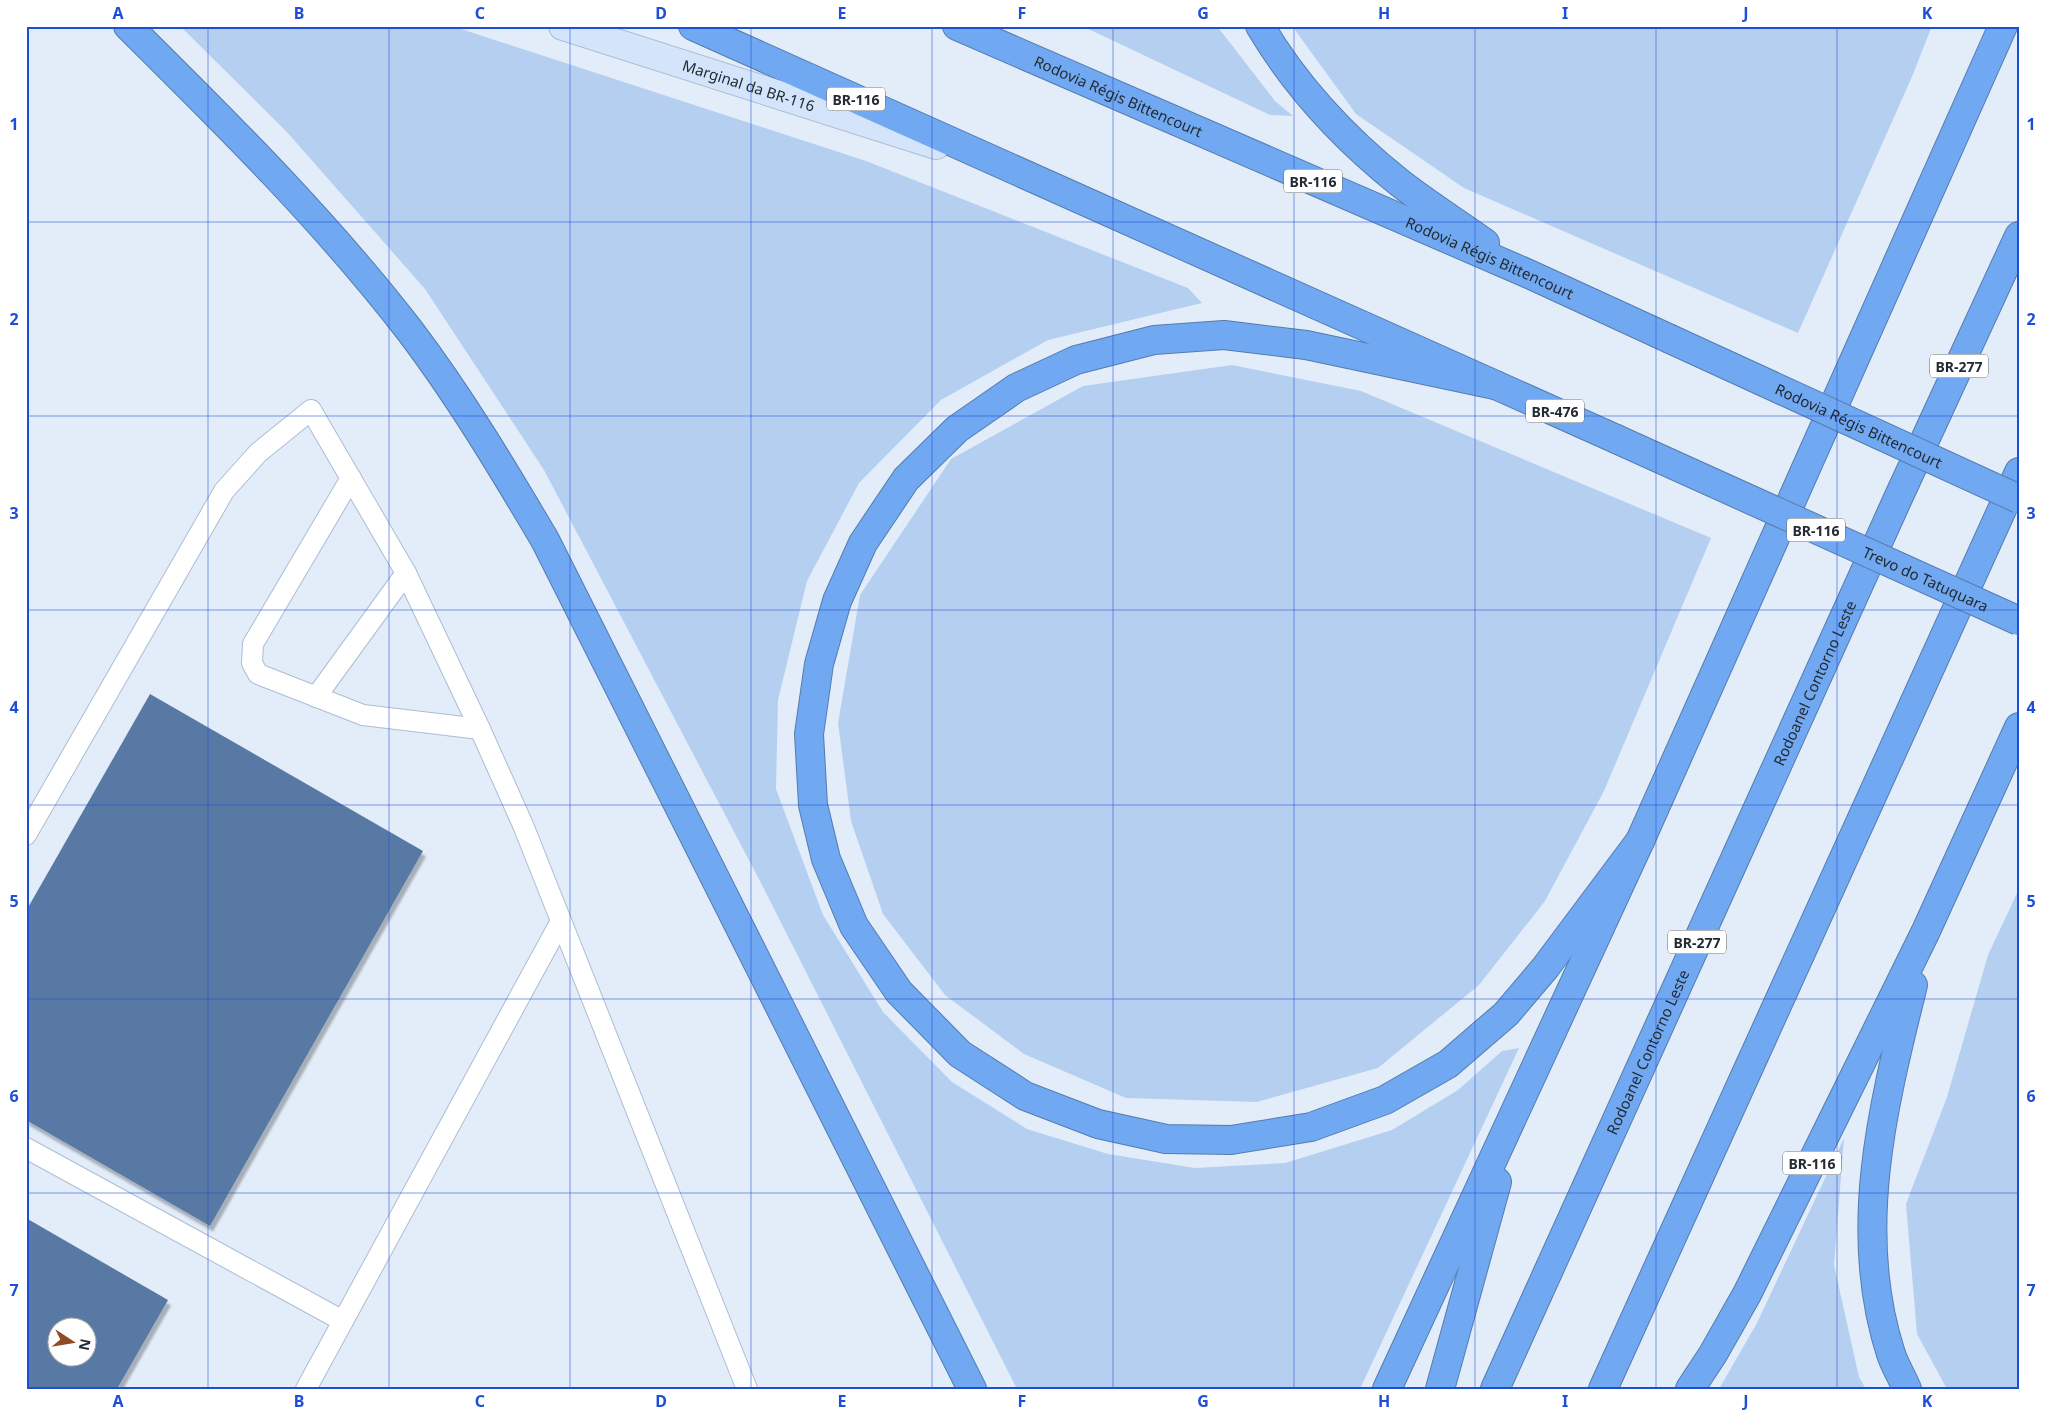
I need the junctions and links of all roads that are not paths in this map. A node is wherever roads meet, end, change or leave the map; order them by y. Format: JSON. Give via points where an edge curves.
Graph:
{"nodes":[{"id":1,"x":128,"y":26,"type":"edge"},
{"id":2,"x":563,"y":26,"type":"edge"},
{"id":3,"x":693,"y":26,"type":"edge"},
{"id":4,"x":957,"y":26,"type":"edge"},
{"id":5,"x":1260,"y":26,"type":"edge"},
{"id":6,"x":1988,"y":26,"type":"edge"},
{"id":7,"x":2003,"y":26,"type":"edge"},
{"id":8,"x":1978,"y":82,"type":"junction"},
{"id":9,"x":1020,"y":172,"type":"junction"},
{"id":10,"x":2019,"y":236,"type":"edge"},
{"id":11,"x":1531,"y":275,"type":"junction"},
{"id":12,"x":1495,"y":385,"type":"junction"},
{"id":13,"x":1614,"y":438,"type":"joint"},
{"id":14,"x":2019,"y":472,"type":"edge"},
{"id":15,"x":351,"y":478,"type":"junction"},
{"id":16,"x":2019,"y":499,"type":"edge"},
{"id":17,"x":406,"y":573,"type":"junction"},
{"id":18,"x":2019,"y":621,"type":"edge"},
{"id":19,"x":316,"y":696,"type":"junction"},
{"id":20,"x":2019,"y":727,"type":"edge"},
{"id":21,"x":480,"y":729,"type":"junction"},
{"id":22,"x":26,"y":835,"type":"edge"},
{"id":23,"x":1640,"y":841,"type":"junction"},
{"id":24,"x":561,"y":921,"type":"junction"},
{"id":25,"x":1925,"y":933,"type":"junction"},
{"id":26,"x":1519,"y":1104,"type":"junction"},
{"id":27,"x":26,"y":1148,"type":"edge"},
{"id":28,"x":344,"y":1321,"type":"junction"},
{"id":29,"x":306,"y":1389,"type":"edge"},
{"id":30,"x":747,"y":1389,"type":"edge"},
{"id":31,"x":972,"y":1389,"type":"edge"},
{"id":32,"x":1387,"y":1389,"type":"edge"},
{"id":33,"x":1440,"y":1389,"type":"edge"},
{"id":34,"x":1495,"y":1389,"type":"edge"},
{"id":35,"x":1603,"y":1389,"type":"edge"},
{"id":36,"x":1690,"y":1389,"type":"edge"},
{"id":37,"x":1907,"y":1389,"type":"edge"}],
"edges":[{"from":1,"to":31,"type":"highway","via":[[322,224],[410,332],[488,443],[545,540]]},
{"from":2,"to":9,"type":"main road","name":"Marginal da BR-116","number":"BR-116"},
{"from":3,"to":9,"type":"highway","number":"BR-116"},
{"from":4,"to":11,"type":"highway","name":"Rodovia Régis Bittencourt","number":"BR-116"},
{"from":5,"to":11,"type":"highway","via":[[1313,100],[1353,143],[1401,183]]},
{"from":6,"to":8,"type":"highway"},
{"from":7,"to":8,"type":"highway"},
{"from":8,"to":23,"type":"highway"},
{"from":9,"to":12,"type":"highway","number":"BR-116"},
{"from":10,"to":34,"type":"highway","name":"Rodoanel Contorno Leste","number":"BR-277"},
{"from":11,"to":16,"type":"highway","name":"Rodovia Régis Bittencourt","number":"BR-116","bridge":true},
{"from":12,"to":13,"type":"highway","number":"BR-476"},
{"from":12,"to":23,"type":"highway","via":[[1306,345],[1224,335],[1154,340],[1076,360],[1016,388],[957,429],[906,480],[863,544],[837,601],[819,664],[809,734],[812,805],[826,859],[854,926],[899,992],[960,1054],[1025,1096],[1098,1124],[1166,1139],[1230,1140],[1310,1127],[1385,1100],[1448,1064],[1506,1014],[1545,968]]},
{"from":13,"to":18,"type":"highway","name":"Trevo do Tatuquara","number":"BR-116","bridge":true},
{"from":14,"to":35,"type":"highway"},
{"from":15,"to":17,"type":"lane"},
{"from":15,"to":19,"type":"lane","via":[[253,644],[252,663],[258,674]]},
{"from":15,"to":22,"type":"lane","via":[[312,410],[247,465],[224,491]]},
{"from":17,"to":19,"type":"lane"},
{"from":17,"to":21,"type":"lane"},
{"from":19,"to":21,"type":"lane","via":[[363,715]]},
{"from":20,"to":25,"type":"highway","number":"BR-116"},
{"from":21,"to":24,"type":"lane"},
{"from":23,"to":26,"type":"highway"},
{"from":24,"to":28,"type":"lane"},
{"from":24,"to":30,"type":"lane"},
{"from":25,"to":36,"type":"highway","number":"BR-116","via":[[1747,1294]]},
{"from":25,"to":37,"type":"highway","via":[[1881,1128],[1871,1235],[1875,1287],[1891,1355]]},
{"from":26,"to":32,"type":"highway"},
{"from":26,"to":33,"type":"highway"},
{"from":27,"to":28,"type":"lane"},
{"from":28,"to":29,"type":"lane"}]}
